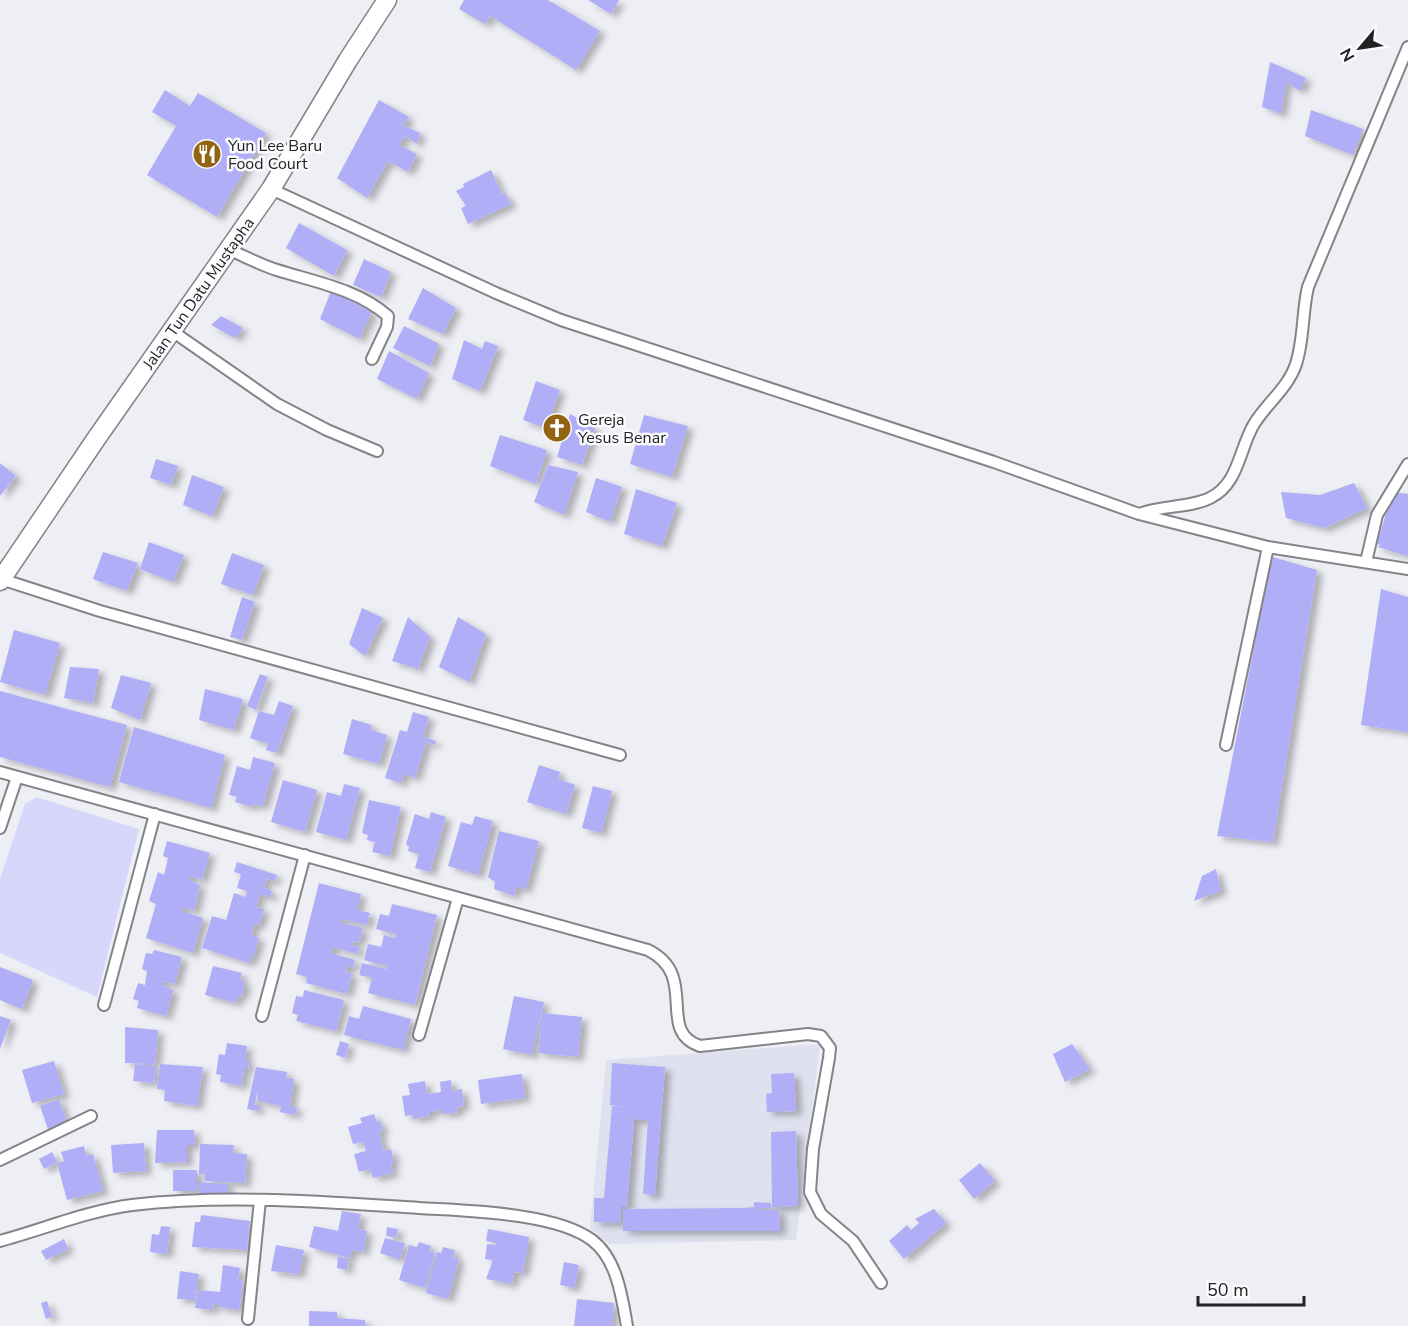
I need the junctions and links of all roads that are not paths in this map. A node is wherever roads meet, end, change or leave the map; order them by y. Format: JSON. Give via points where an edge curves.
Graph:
{"nodes":[{"id":1,"x":387,"y":0,"type":"edge"},
{"id":2,"x":1408,"y":46,"type":"edge"},
{"id":3,"x":271,"y":189,"type":"junction"},
{"id":4,"x":230,"y":250,"type":"junction"},
{"id":5,"x":172,"y":331,"type":"junction"},
{"id":6,"x":372,"y":359,"type":"dead end"},
{"id":7,"x":377,"y":451,"type":"dead end"},
{"id":8,"x":1408,"y":464,"type":"edge"},
{"id":9,"x":1138,"y":514,"type":"junction"},
{"id":10,"x":1268,"y":547,"type":"junction"},
{"id":11,"x":1366,"y":562,"type":"junction"},
{"id":12,"x":1408,"y":569,"type":"edge"},
{"id":13,"x":1,"y":580,"type":"edge"},
{"id":14,"x":1226,"y":745,"type":"dead end"},
{"id":15,"x":620,"y":755,"type":"dead end"},
{"id":16,"x":0,"y":772,"type":"edge"},
{"id":17,"x":17,"y":777,"type":"junction"},
{"id":18,"x":155,"y":814,"type":"junction"},
{"id":19,"x":0,"y":828,"type":"edge"},
{"id":20,"x":305,"y":855,"type":"junction"},
{"id":21,"x":458,"y":898,"type":"junction"},
{"id":22,"x":104,"y":1005,"type":"dead end"},
{"id":23,"x":262,"y":1016,"type":"dead end"},
{"id":24,"x":419,"y":1035,"type":"dead end"},
{"id":25,"x":91,"y":1116,"type":"dead end"},
{"id":26,"x":0,"y":1160,"type":"edge"},
{"id":27,"x":260,"y":1200,"type":"junction"},
{"id":28,"x":0,"y":1241,"type":"edge"},
{"id":29,"x":881,"y":1283,"type":"dead end"},
{"id":30,"x":249,"y":1318,"type":"dead end"},
{"id":31,"x":627,"y":1326,"type":"edge"}],
"edges":[{"from":1,"to":3,"type":"main road","name":"Jalan Tun Datu Mustapha"},
{"from":2,"to":9,"type":"street","via":[[1308,287],[1298,360],[1292,375],[1254,424],[1240,460],[1222,490],[1200,502]]},
{"from":3,"to":4,"type":"main road","name":"Jalan Tun Datu Mustapha"},
{"from":3,"to":9,"type":"street","via":[[561,320],[994,462]]},
{"from":4,"to":5,"type":"main road","name":"Jalan Tun Datu Mustapha"},
{"from":4,"to":6,"type":"street","via":[[375,305],[388,316]]},
{"from":5,"to":7,"type":"street","via":[[277,404]]},
{"from":5,"to":13,"type":"main road","name":"Jalan Tun Datu Mustapha"},
{"from":8,"to":11,"type":"street","via":[[1377,515]]},
{"from":9,"to":10,"type":"street"},
{"from":10,"to":11,"type":"street"},
{"from":10,"to":14,"type":"street"},
{"from":11,"to":12,"type":"street"},
{"from":13,"to":15,"type":"street"},
{"from":16,"to":17,"type":"street"},
{"from":17,"to":18,"type":"street"},
{"from":17,"to":19,"type":"street"},
{"from":18,"to":20,"type":"street"},
{"from":18,"to":22,"type":"street"},
{"from":20,"to":21,"type":"street"},
{"from":20,"to":23,"type":"street"},
{"from":21,"to":24,"type":"street"},
{"from":21,"to":29,"type":"street","via":[[661,957],[675,976],[678,1022],[688,1042],[700,1046],[808,1034],[821,1036],[830,1048],[810,1192],[822,1214],[853,1241]]},
{"from":25,"to":26,"type":"street"},
{"from":27,"to":28,"type":"street","via":[[132,1205]]},
{"from":27,"to":30,"type":"street"},
{"from":27,"to":31,"type":"street","via":[[490,1213],[565,1227],[594,1241],[606,1255],[620,1290]]}]}
